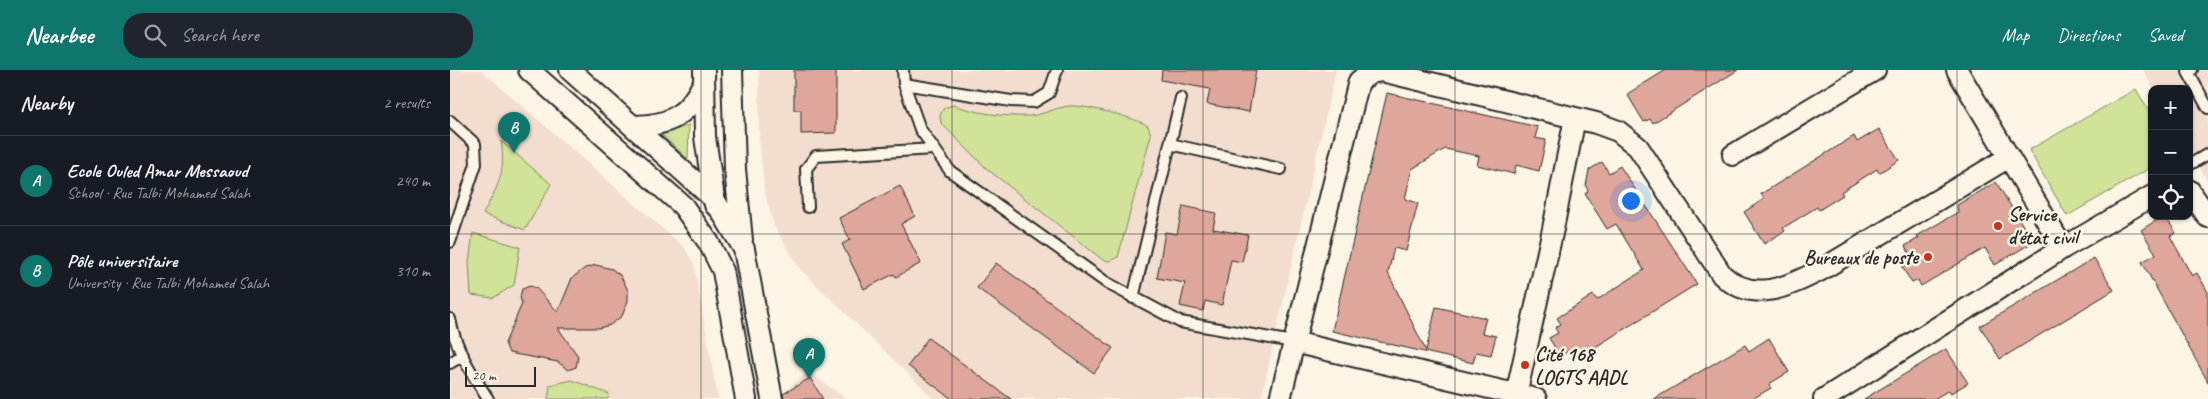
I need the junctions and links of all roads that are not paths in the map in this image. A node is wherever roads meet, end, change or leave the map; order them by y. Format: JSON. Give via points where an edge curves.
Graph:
{"nodes":[{"id":1,"x":528,"y":70,"type":"edge"},
{"id":2,"x":570,"y":70,"type":"edge"},
{"id":3,"x":732,"y":70,"type":"edge"},
{"id":4,"x":903,"y":70,"type":"edge"},
{"id":5,"x":1057,"y":70,"type":"edge"},
{"id":6,"x":1875,"y":70,"type":"edge"},
{"id":7,"x":1957,"y":70,"type":"edge"},
{"id":8,"x":2192,"y":70,"type":"edge"},
{"id":9,"x":1382,"y":71,"type":"edge"},
{"id":10,"x":704,"y":76,"type":"edge"},
{"id":11,"x":1360,"y":76,"type":"edge"},
{"id":12,"x":904,"y":84,"type":"junction"},
{"id":13,"x":1181,"y":98,"type":"dead end"},
{"id":14,"x":2208,"y":108,"type":"edge"},
{"id":15,"x":1574,"y":118,"type":"junction"},
{"id":16,"x":450,"y":121,"type":"edge"},
{"id":17,"x":634,"y":126,"type":"junction"},
{"id":18,"x":1170,"y":144,"type":"junction"},
{"id":19,"x":934,"y":149,"type":"junction"},
{"id":20,"x":2208,"y":154,"type":"edge"},
{"id":21,"x":1733,"y":155,"type":"dead end"},
{"id":22,"x":2009,"y":157,"type":"junction"},
{"id":23,"x":734,"y":158,"type":"junction"},
{"id":24,"x":2193,"y":163,"type":"edge"},
{"id":25,"x":1281,"y":169,"type":"dead end"},
{"id":26,"x":2193,"y":196,"type":"edge"},
{"id":27,"x":2148,"y":198,"type":"edge"},
{"id":28,"x":714,"y":199,"type":"junction"},
{"id":29,"x":683,"y":206,"type":"junction"},
{"id":30,"x":808,"y":206,"type":"dead end"},
{"id":31,"x":2208,"y":217,"type":"edge"},
{"id":32,"x":450,"y":242,"type":"edge"},
{"id":33,"x":2063,"y":248,"type":"junction"},
{"id":34,"x":744,"y":249,"type":"junction"},
{"id":35,"x":723,"y":271,"type":"junction"},
{"id":36,"x":1133,"y":298,"type":"junction"},
{"id":37,"x":450,"y":319,"type":"edge"},
{"id":38,"x":1293,"y":342,"type":"junction"},
{"id":39,"x":463,"y":355,"type":"junction"},
{"id":40,"x":450,"y":363,"type":"edge"},
{"id":41,"x":1516,"y":395,"type":"junction"},
{"id":42,"x":488,"y":399,"type":"edge"},
{"id":43,"x":746,"y":399,"type":"edge"},
{"id":44,"x":772,"y":399,"type":"edge"},
{"id":45,"x":1280,"y":399,"type":"edge"},
{"id":46,"x":1536,"y":399,"type":"edge"},
{"id":47,"x":1824,"y":399,"type":"edge"}],
"edges":[{"from":1,"to":29,"type":"street"},
{"from":2,"to":17,"type":"street"},
{"from":3,"to":23,"type":"street"},
{"from":4,"to":12,"type":"lane"},
{"from":5,"to":12,"type":"lane","via":[[1049,93],[1034,102]]},
{"from":6,"to":21,"type":"street"},
{"from":7,"to":22,"type":"street"},
{"from":8,"to":14,"type":"lane","via":[[2188,72]]},
{"from":9,"to":11,"type":"street"},
{"from":9,"to":15,"type":"street"},
{"from":10,"to":17,"type":"street","via":[[696,99],[676,117],[651,126]]},
{"from":10,"to":28,"type":"street","via":[[706,137]]},
{"from":11,"to":38,"type":"street"},
{"from":12,"to":19,"type":"lane","via":[[920,129]]},
{"from":13,"to":18,"type":"lane"},
{"from":15,"to":22,"type":"street","via":[[1606,126],[1638,147],[1722,275],[1740,288],[1754,291],[1793,283],[1821,270]]},
{"from":15,"to":41,"type":"street"},
{"from":16,"to":32,"type":"lane","via":[[474,144],[476,164]]},
{"from":17,"to":28,"type":"street"},
{"from":18,"to":25,"type":"lane"},
{"from":18,"to":36,"type":"lane"},
{"from":19,"to":30,"type":"lane","via":[[816,156],[806,169]]},
{"from":19,"to":36,"type":"lane","via":[[950,171],[1107,283]]},
{"from":20,"to":24,"type":"lane"},
{"from":22,"to":33,"type":"street"},
{"from":23,"to":28,"type":"street","via":[[724,188]]},
{"from":23,"to":34,"type":"street"},
{"from":26,"to":31,"type":"street"},
{"from":27,"to":33,"type":"street"},
{"from":28,"to":29,"type":"street","via":[[701,205]]},
{"from":28,"to":34,"type":"street"},
{"from":28,"to":35,"type":"street"},
{"from":29,"to":35,"type":"street","via":[[709,243]]},
{"from":33,"to":47,"type":"street"},
{"from":34,"to":44,"type":"street"},
{"from":35,"to":43,"type":"street"},
{"from":36,"to":38,"type":"lane","via":[[1180,322]]},
{"from":37,"to":39,"type":"lane","via":[[452,333]]},
{"from":38,"to":41,"type":"street"},
{"from":38,"to":45,"type":"street"},
{"from":39,"to":40,"type":"lane"},
{"from":39,"to":42,"type":"lane"},
{"from":41,"to":46,"type":"street"}]}
